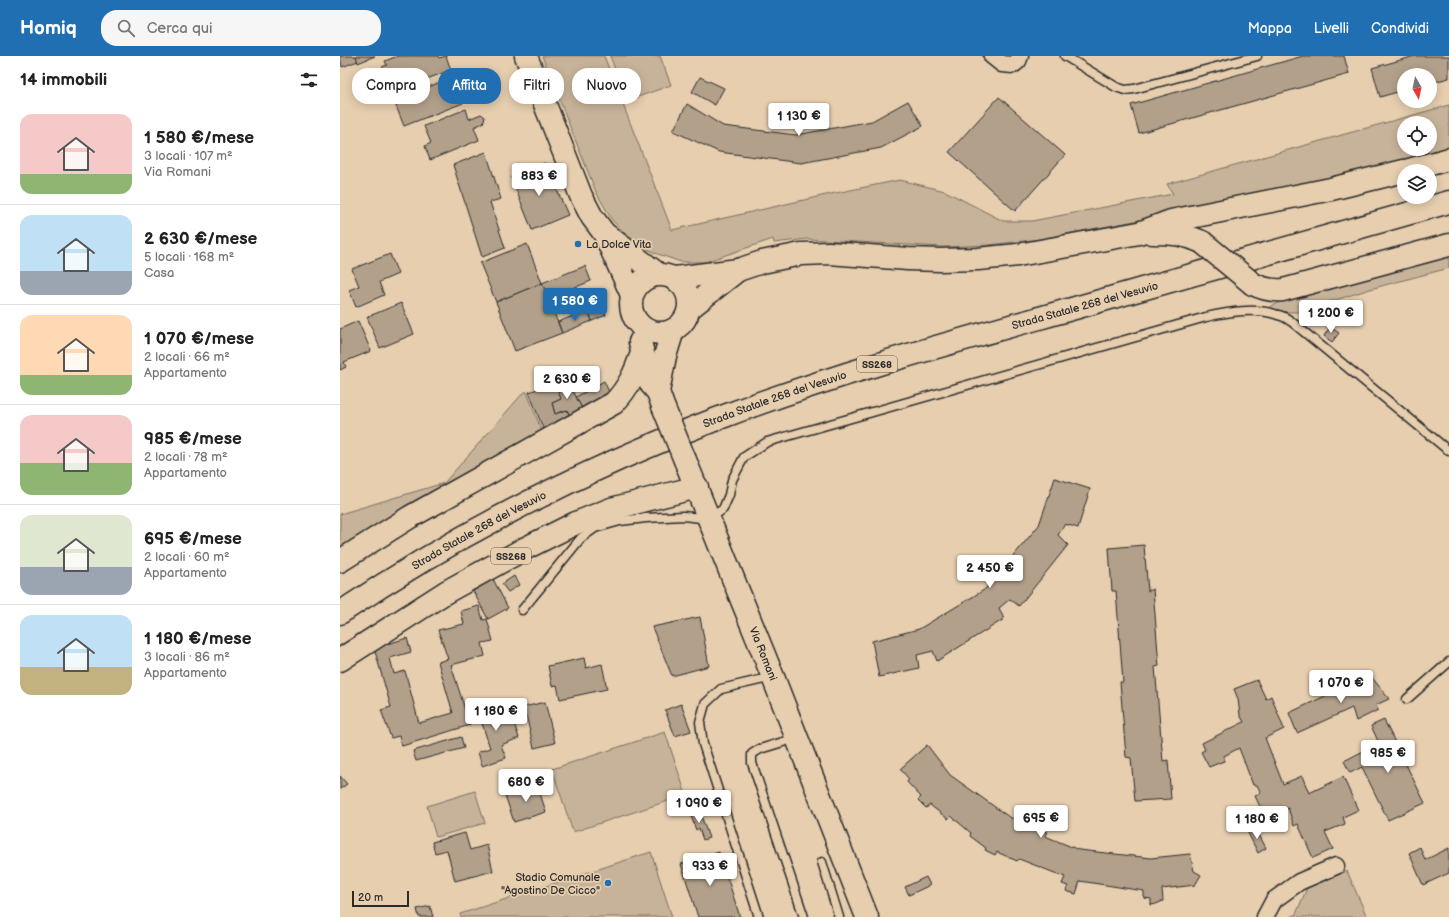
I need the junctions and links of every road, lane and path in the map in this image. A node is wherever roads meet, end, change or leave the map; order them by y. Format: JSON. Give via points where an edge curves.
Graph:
{"nodes":[{"id":1,"x":526,"y":56,"type":"edge"},
{"id":2,"x":992,"y":56,"type":"edge"},
{"id":3,"x":1020,"y":56,"type":"edge"},
{"id":4,"x":1065,"y":56,"type":"edge"},
{"id":5,"x":1256,"y":56,"type":"edge"},
{"id":6,"x":1449,"y":159,"type":"edge"},
{"id":7,"x":1430,"y":164,"type":"edge"},
{"id":8,"x":1397,"y":173,"type":"edge"},
{"id":9,"x":1449,"y":202,"type":"edge"},
{"id":10,"x":604,"y":233,"type":"junction"},
{"id":11,"x":1139,"y":233,"type":"junction"},
{"id":12,"x":1449,"y":245,"type":"edge"},
{"id":13,"x":738,"y":270,"type":"junction"},
{"id":14,"x":667,"y":276,"type":"junction"},
{"id":15,"x":632,"y":295,"type":"junction"},
{"id":16,"x":690,"y":308,"type":"junction"},
{"id":17,"x":638,"y":323,"type":"junction"},
{"id":18,"x":673,"y":330,"type":"junction"},
{"id":19,"x":642,"y":353,"type":"junction"},
{"id":20,"x":660,"y":399,"type":"junction"},
{"id":21,"x":1449,"y":451,"type":"edge"},
{"id":22,"x":697,"y":487,"type":"junction"},
{"id":23,"x":710,"y":519,"type":"junction"},
{"id":24,"x":340,"y":560,"type":"edge"},
{"id":25,"x":522,"y":610,"type":"dead end"},
{"id":26,"x":340,"y":613,"type":"edge"},
{"id":27,"x":340,"y":660,"type":"edge"},
{"id":28,"x":1449,"y":662,"type":"edge"},
{"id":29,"x":773,"y":677,"type":"junction"},
{"id":30,"x":1406,"y":699,"type":"dead end"},
{"id":31,"x":797,"y":737,"type":"junction"},
{"id":32,"x":822,"y":862,"type":"dead end"},
{"id":33,"x":1336,"y":866,"type":"dead end"},
{"id":34,"x":760,"y":917,"type":"edge"},
{"id":35,"x":804,"y":917,"type":"edge"},
{"id":36,"x":839,"y":917,"type":"edge"},
{"id":37,"x":867,"y":917,"type":"edge"},
{"id":38,"x":1265,"y":917,"type":"edge"}],
"edges":[{"from":1,"to":10,"type":"main road","via":[[582,196],[592,217]]},
{"from":2,"to":3,"type":"street","via":[[1002,64],[1013,65]]},
{"from":4,"to":5,"type":"lane","via":[[1125,90]]},
{"from":6,"to":7,"type":"main road"},
{"from":8,"to":11,"type":"main road","via":[[1331,190],[1171,221]]},
{"from":9,"to":26,"type":"main road","name":"Strada Statale 268 del Vesuvio","number":"SS268","via":[[888,361],[720,418],[578,478],[473,532]]},
{"from":10,"to":14,"type":"main road"},
{"from":10,"to":15,"type":"main road"},
{"from":11,"to":12,"type":"main road","bridge":true,"via":[[1190,236],[1202,242],[1253,284],[1266,290],[1283,290]]},
{"from":11,"to":13,"type":"main road","via":[[1018,255],[978,259],[801,254]]},
{"from":13,"to":14,"type":"main road"},
{"from":13,"to":16,"type":"main road"},
{"from":14,"to":15,"type":"main road","via":[[650,276],[636,287]]},
{"from":14,"to":16,"type":"main road","via":[[682,284],[690,299]]},
{"from":15,"to":17,"type":"main road","via":[[633,315]]},
{"from":16,"to":18,"type":"main road","via":[[681,325]]},
{"from":17,"to":18,"type":"main road","via":[[654,332],[664,333]]},
{"from":17,"to":19,"type":"main road","name":"Via Romani"},
{"from":18,"to":20,"type":"main road","via":[[665,356]]},
{"from":19,"to":20,"type":"main road","name":"Via Romani","via":[[651,384]]},
{"from":19,"to":24,"type":"main road","via":[[632,380],[614,403],[410,517]]},
{"from":20,"to":22,"type":"main road","name":"Via Romani","bridge":true},
{"from":21,"to":23,"type":"lane","via":[[1292,322],[1279,315],[1264,312],[1224,313],[767,442],[744,457],[732,480],[724,509]]},
{"from":22,"to":23,"type":"main road","name":"Via Romani"},
{"from":22,"to":27,"type":"main road","number":"SS268","via":[[611,509],[576,523],[446,592]]},
{"from":23,"to":25,"type":"lane","via":[[683,516],[646,518],[620,521],[595,528],[581,538]]},
{"from":23,"to":29,"type":"main road","name":"Via Romani"},
{"from":28,"to":30,"type":"lane"},
{"from":29,"to":31,"type":"main road","name":"Via Romani"},
{"from":29,"to":34,"type":"lane","via":[[721,690],[705,704],[700,722],[703,744]]},
{"from":31,"to":35,"type":"lane","via":[[760,749],[752,754],[752,762]]},
{"from":31,"to":37,"type":"main road","name":"Via Romani"},
{"from":32,"to":36,"type":"lane"},
{"from":33,"to":38,"type":"street","via":[[1299,882],[1274,900]]}]}
